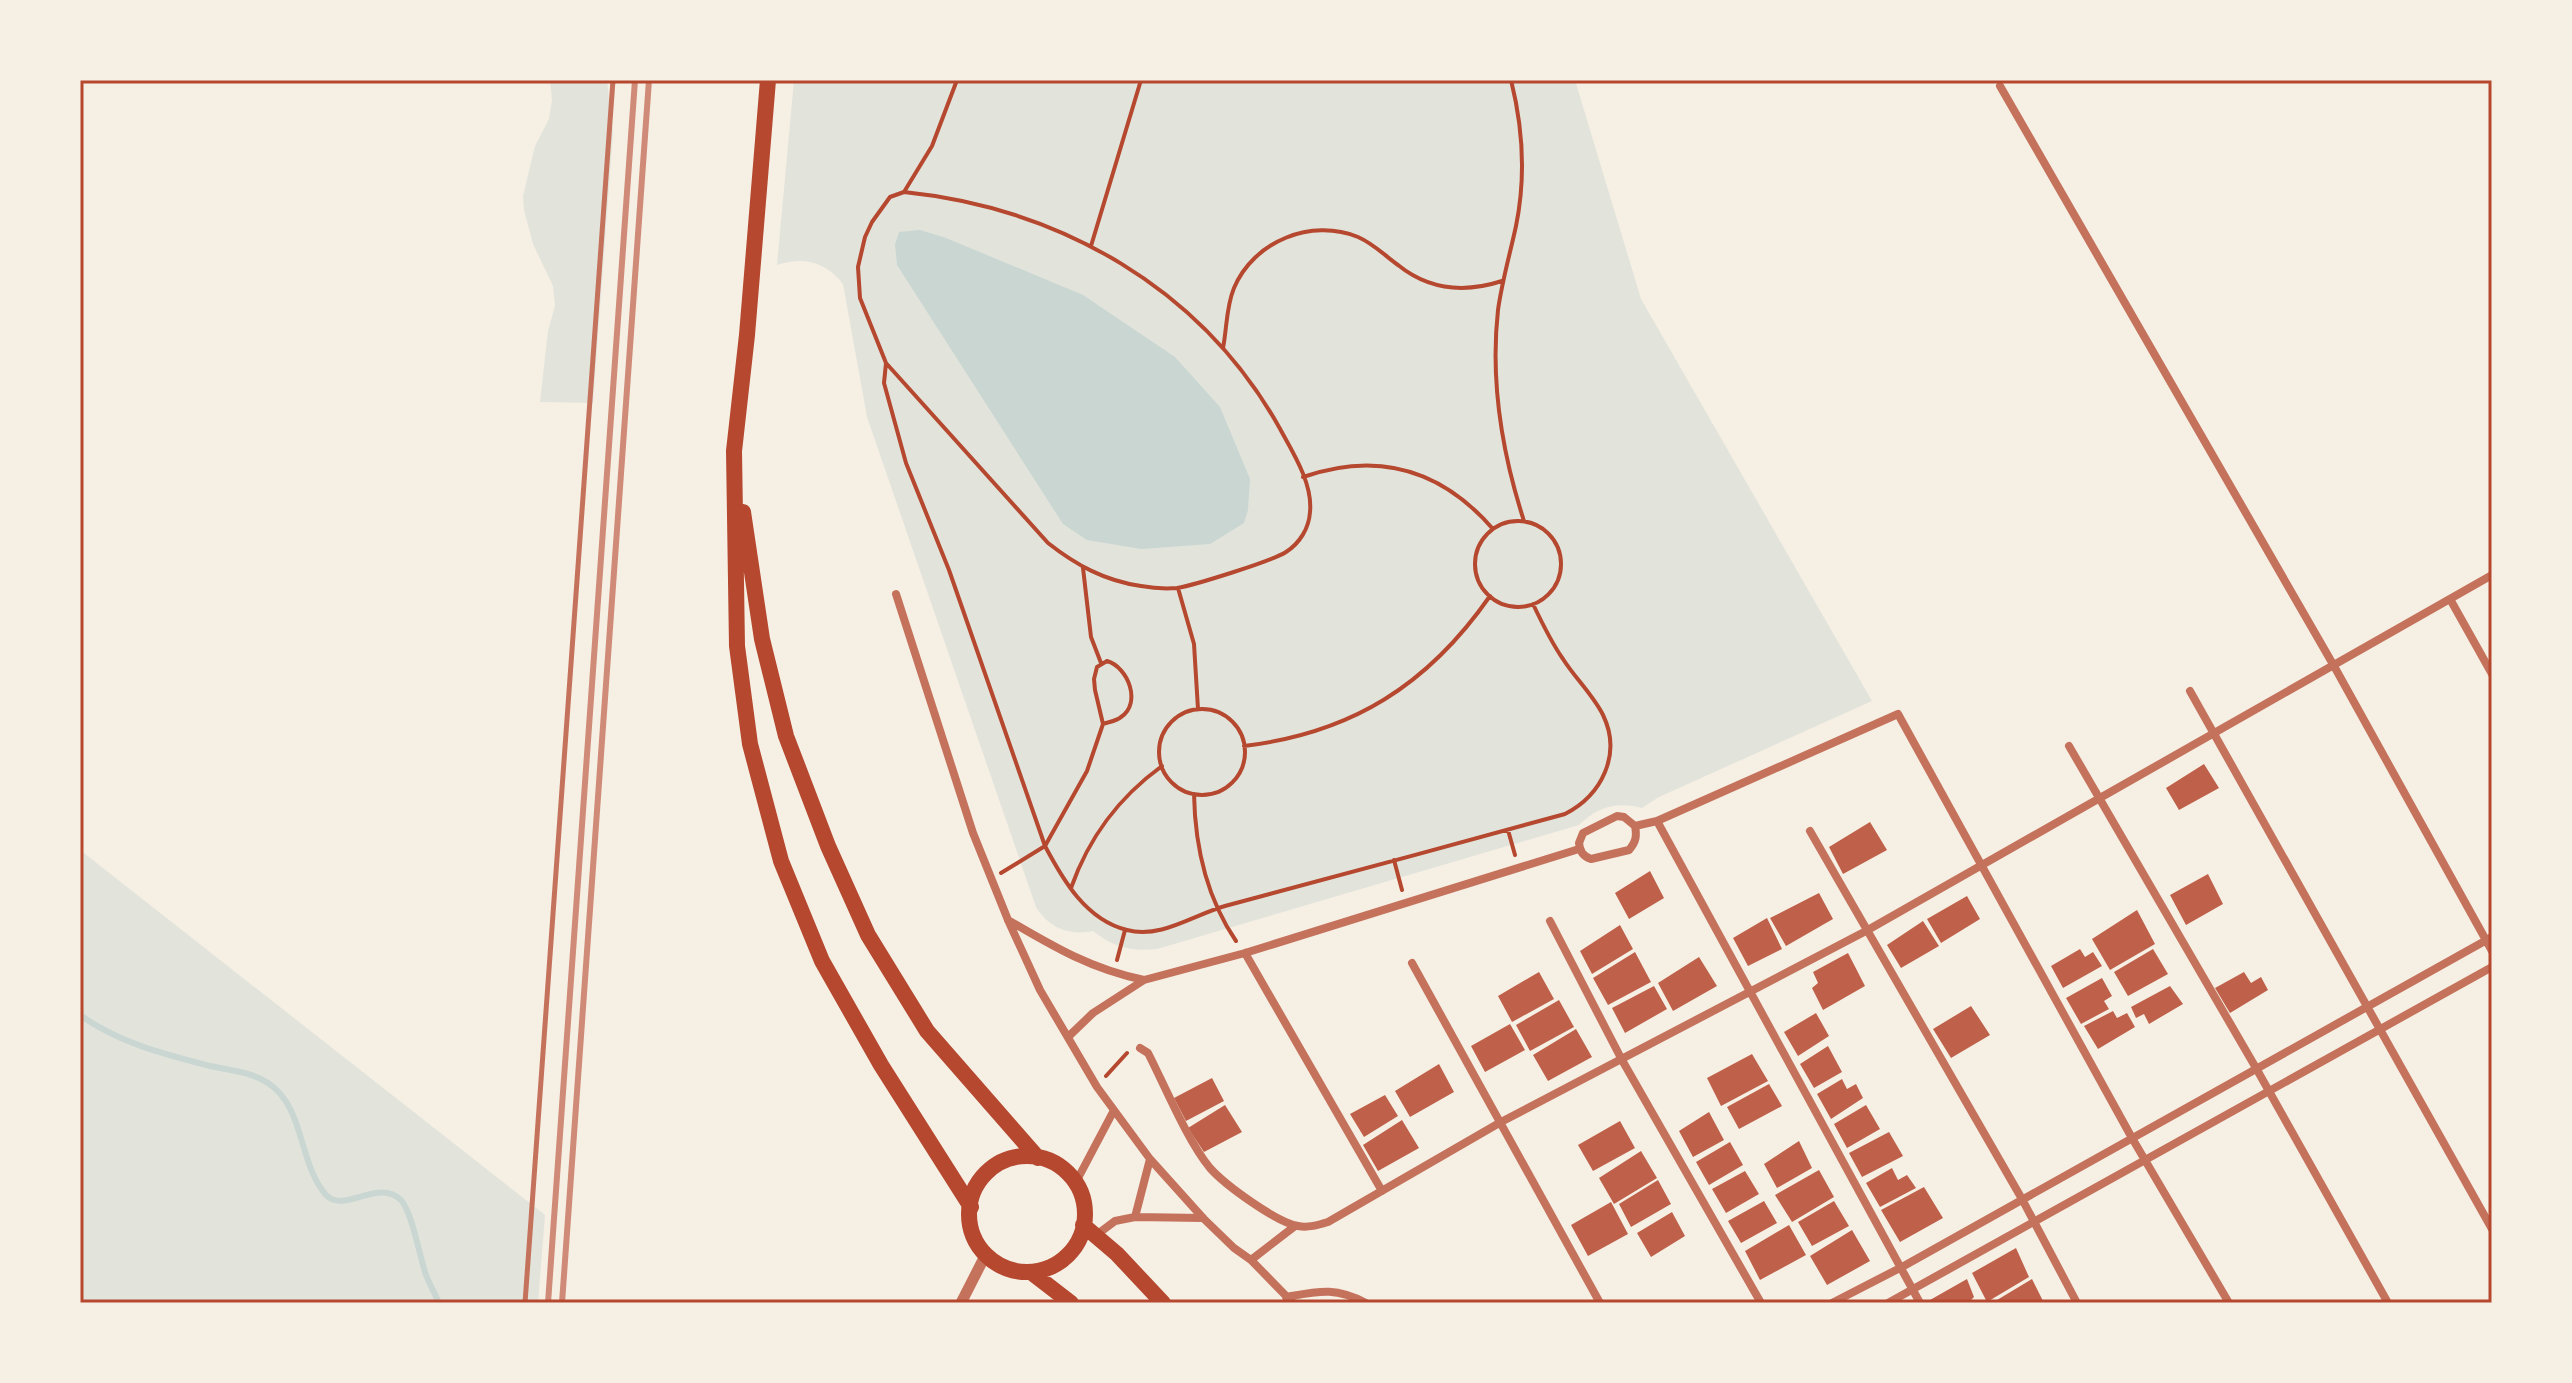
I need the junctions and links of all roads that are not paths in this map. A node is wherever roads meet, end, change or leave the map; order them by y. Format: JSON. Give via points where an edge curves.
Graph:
{"nodes":[{"id":1,"x":613,"y":80,"type":"edge"},
{"id":2,"x":768,"y":80,"type":"edge"},
{"id":3,"x":2000,"y":86,"type":"dead end"},
{"id":4,"x":734,"y":451,"type":"junction"},
{"id":5,"x":2492,"y":575,"type":"edge"},
{"id":6,"x":896,"y":594,"type":"dead end"},
{"id":7,"x":2450,"y":599,"type":"junction"},
{"id":8,"x":2334,"y":666,"type":"junction"},
{"id":9,"x":2492,"y":674,"type":"edge"},
{"id":10,"x":2190,"y":691,"type":"dead end"},
{"id":11,"x":2213,"y":734,"type":"junction"},
{"id":12,"x":2069,"y":746,"type":"dead end"},
{"id":13,"x":2098,"y":798,"type":"junction"},
{"id":14,"x":1657,"y":821,"type":"junction"},
{"id":15,"x":1635,"y":826,"type":"junction"},
{"id":16,"x":1810,"y":831,"type":"dead end"},
{"id":17,"x":1579,"y":849,"type":"junction"},
{"id":18,"x":1981,"y":865,"type":"junction"},
{"id":19,"x":1008,"y":920,"type":"junction"},
{"id":20,"x":1550,"y":921,"type":"dead end"},
{"id":21,"x":1866,"y":931,"type":"junction"},
{"id":22,"x":2489,"y":939,"type":"edge"},
{"id":23,"x":2492,"y":951,"type":"edge"},
{"id":24,"x":1245,"y":953,"type":"junction"},
{"id":25,"x":1412,"y":963,"type":"dead end"},
{"id":26,"x":2492,"y":967,"type":"edge"},
{"id":27,"x":1144,"y":980,"type":"junction"},
{"id":28,"x":1750,"y":993,"type":"junction"},
{"id":29,"x":2368,"y":1006,"type":"junction"},
{"id":30,"x":2381,"y":1029,"type":"junction"},
{"id":31,"x":1068,"y":1037,"type":"junction"},
{"id":32,"x":1140,"y":1048,"type":"road end"},
{"id":33,"x":1622,"y":1060,"type":"junction"},
{"id":34,"x":2256,"y":1068,"type":"junction"},
{"id":35,"x":2269,"y":1091,"type":"junction"},
{"id":36,"x":1113,"y":1112,"type":"junction"},
{"id":37,"x":1501,"y":1122,"type":"junction"},
{"id":38,"x":2132,"y":1138,"type":"junction"},
{"id":39,"x":1038,"y":1158,"type":"junction"},
{"id":40,"x":1150,"y":1159,"type":"junction"},
{"id":41,"x":2146,"y":1161,"type":"junction"},
{"id":42,"x":1076,"y":1182,"type":"junction"},
{"id":43,"x":1382,"y":1191,"type":"junction"},
{"id":44,"x":2022,"y":1199,"type":"junction"},
{"id":45,"x":971,"y":1207,"type":"junction"},
{"id":46,"x":1135,"y":1217,"type":"junction"},
{"id":47,"x":1203,"y":1218,"type":"junction"},
{"id":48,"x":2034,"y":1223,"type":"junction"},
{"id":49,"x":1295,"y":1226,"type":"junction"},
{"id":50,"x":2492,"y":1229,"type":"edge"},
{"id":51,"x":1089,"y":1231,"type":"junction"},
{"id":52,"x":986,"y":1254,"type":"junction"},
{"id":53,"x":1251,"y":1260,"type":"junction"},
{"id":54,"x":1902,"y":1267,"type":"junction"},
{"id":55,"x":1032,"y":1273,"type":"junction"},
{"id":56,"x":1912,"y":1289,"type":"junction"},
{"id":57,"x":1290,"y":1300,"type":"edge"},
{"id":58,"x":525,"y":1303,"type":"edge"},
{"id":59,"x":961,"y":1303,"type":"edge"},
{"id":60,"x":1071,"y":1303,"type":"edge"},
{"id":61,"x":1163,"y":1303,"type":"edge"},
{"id":62,"x":1366,"y":1303,"type":"edge"},
{"id":63,"x":1600,"y":1303,"type":"edge"},
{"id":64,"x":1761,"y":1303,"type":"edge"},
{"id":65,"x":1832,"y":1303,"type":"edge"},
{"id":66,"x":1888,"y":1303,"type":"edge"},
{"id":67,"x":1920,"y":1303,"type":"edge"},
{"id":68,"x":2077,"y":1303,"type":"edge"},
{"id":69,"x":2229,"y":1303,"type":"edge"},
{"id":70,"x":2388,"y":1303,"type":"edge"}],
"edges":[{"from":1,"to":58,"type":"lane"},
{"from":2,"to":4,"type":"highway"},
{"from":3,"to":8,"type":"street"},
{"from":4,"to":39,"type":"highway","via":[[762,639],[786,736],[828,846],[868,935],[927,1031]]},
{"from":4,"to":45,"type":"highway","via":[[737,646],[750,744],[781,861],[822,961]]},
{"from":5,"to":7,"type":"street"},
{"from":6,"to":19,"type":"street","via":[[973,833]]},
{"from":7,"to":8,"type":"street"},
{"from":7,"to":9,"type":"street"},
{"from":8,"to":11,"type":"street"},
{"from":8,"to":22,"type":"street"},
{"from":10,"to":11,"type":"street"},
{"from":11,"to":13,"type":"street"},
{"from":11,"to":29,"type":"street"},
{"from":12,"to":13,"type":"street"},
{"from":13,"to":18,"type":"street"},
{"from":13,"to":34,"type":"street"},
{"from":14,"to":15,"type":"street"},
{"from":14,"to":18,"type":"street","via":[[1898,714]]},
{"from":14,"to":28,"type":"street"},
{"from":15,"to":17,"type":"street","via":[[1617,816],[1583,833]]},
{"from":15,"to":17,"type":"street","via":[[1636,839],[1629,850],[1591,859]]},
{"from":16,"to":21,"type":"street"},
{"from":17,"to":24,"type":"street"},
{"from":18,"to":21,"type":"street"},
{"from":18,"to":38,"type":"street"},
{"from":19,"to":27,"type":"street","via":[[1089,965]]},
{"from":19,"to":31,"type":"street"},
{"from":20,"to":33,"type":"street"},
{"from":21,"to":28,"type":"street"},
{"from":21,"to":44,"type":"street"},
{"from":22,"to":23,"type":"street"},
{"from":22,"to":29,"type":"street"},
{"from":24,"to":27,"type":"street"},
{"from":24,"to":43,"type":"street"},
{"from":25,"to":37,"type":"street"},
{"from":26,"to":30,"type":"street"},
{"from":27,"to":31,"type":"street","via":[[1093,1013]]},
{"from":28,"to":33,"type":"street"},
{"from":28,"to":54,"type":"street"},
{"from":29,"to":30,"type":"street"},
{"from":29,"to":34,"type":"street"},
{"from":30,"to":35,"type":"street"},
{"from":30,"to":50,"type":"street"},
{"from":31,"to":36,"type":"street"},
{"from":32,"to":49,"type":"street","via":[[1148,1053],[1211,1168],[1265,1211]]},
{"from":33,"to":37,"type":"street"},
{"from":33,"to":64,"type":"street"},
{"from":34,"to":35,"type":"street"},
{"from":34,"to":38,"type":"street"},
{"from":35,"to":41,"type":"street"},
{"from":35,"to":70,"type":"street"},
{"from":36,"to":40,"type":"street"},
{"from":36,"to":42,"type":"street"},
{"from":37,"to":43,"type":"street"},
{"from":37,"to":63,"type":"street"},
{"from":38,"to":41,"type":"street"},
{"from":38,"to":44,"type":"street"},
{"from":39,"to":42,"type":"highway","via":[[1053,1162]]},
{"from":39,"to":45,"type":"highway","via":[[1024,1155],[995,1165],[974,1188]]},
{"from":40,"to":46,"type":"street"},
{"from":40,"to":47,"type":"street"},
{"from":41,"to":48,"type":"street"},
{"from":41,"to":69,"type":"street"},
{"from":42,"to":51,"type":"highway"},
{"from":43,"to":49,"type":"street","via":[[1328,1222]]},
{"from":44,"to":48,"type":"street"},
{"from":44,"to":54,"type":"street"},
{"from":45,"to":52,"type":"highway","via":[[968,1218],[978,1247]]},
{"from":46,"to":47,"type":"street"},
{"from":46,"to":51,"type":"street"},
{"from":47,"to":53,"type":"street"},
{"from":48,"to":56,"type":"street"},
{"from":48,"to":68,"type":"street"},
{"from":49,"to":53,"type":"street"},
{"from":51,"to":55,"type":"highway","via":[[1060,1264]]},
{"from":51,"to":61,"type":"highway"},
{"from":52,"to":55,"type":"highway","via":[[1001,1267]]},
{"from":52,"to":59,"type":"street"},
{"from":53,"to":57,"type":"street"},
{"from":54,"to":56,"type":"street"},
{"from":54,"to":65,"type":"street"},
{"from":55,"to":60,"type":"highway"},
{"from":56,"to":66,"type":"street"},
{"from":56,"to":67,"type":"street"},
{"from":57,"to":62,"type":"street","via":[[1324,1290],[1345,1292]]}]}
